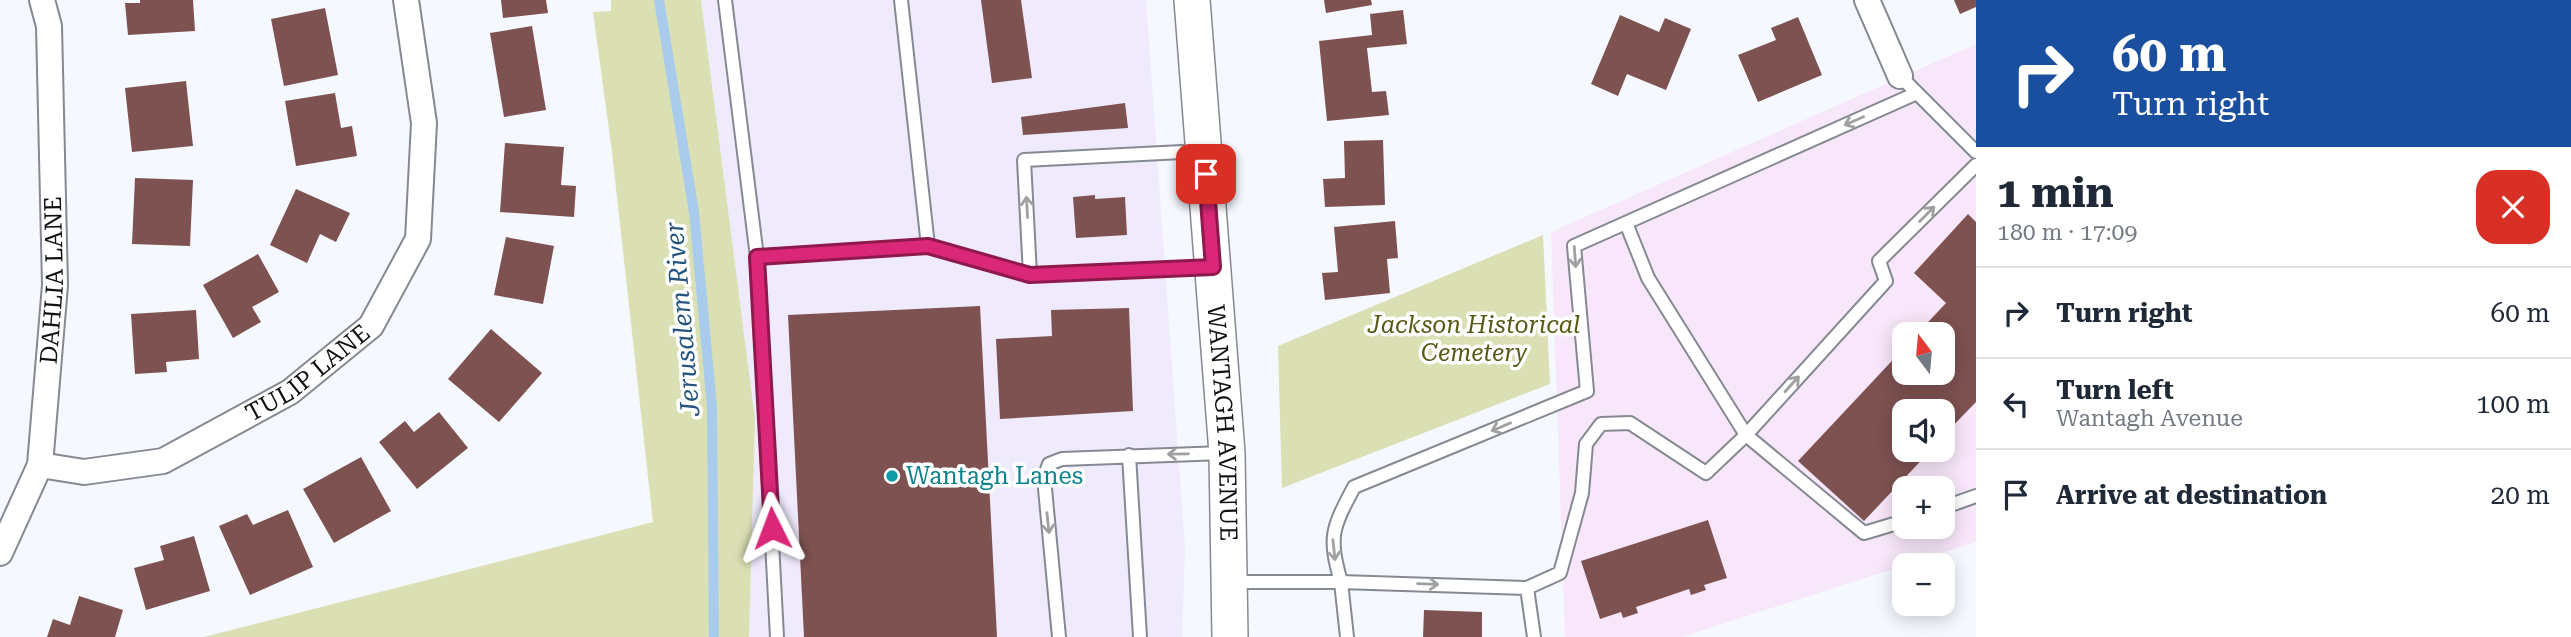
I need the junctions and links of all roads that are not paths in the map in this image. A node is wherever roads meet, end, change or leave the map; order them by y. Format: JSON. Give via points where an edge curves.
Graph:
{"nodes":[{"id":1,"x":42,"y":0,"type":"edge"},
{"id":2,"x":406,"y":0,"type":"edge"},
{"id":3,"x":725,"y":0,"type":"edge"},
{"id":4,"x":901,"y":0,"type":"edge"},
{"id":5,"x":1192,"y":0,"type":"edge"},
{"id":6,"x":1867,"y":0,"type":"edge"},
{"id":7,"x":1908,"y":85,"type":"junction"},
{"id":8,"x":1204,"y":151,"type":"junction"},
{"id":9,"x":1976,"y":152,"type":"edge"},
{"id":10,"x":1976,"y":164,"type":"edge"},
{"id":11,"x":1626,"y":223,"type":"junction"},
{"id":12,"x":928,"y":246,"type":"junction"},
{"id":13,"x":757,"y":257,"type":"junction"},
{"id":14,"x":1213,"y":267,"type":"junction"},
{"id":15,"x":1030,"y":275,"type":"junction"},
{"id":16,"x":1746,"y":435,"type":"junction"},
{"id":17,"x":1227,"y":453,"type":"junction"},
{"id":18,"x":1129,"y":455,"type":"junction"},
{"id":19,"x":40,"y":465,"type":"junction"},
{"id":20,"x":1976,"y":496,"type":"edge"},
{"id":21,"x":1955,"y":503,"type":"edge"},
{"id":22,"x":1892,"y":525,"type":"edge"},
{"id":23,"x":0,"y":553,"type":"edge"},
{"id":24,"x":1230,"y":582,"type":"junction"},
{"id":25,"x":1341,"y":582,"type":"junction"},
{"id":26,"x":1527,"y":588,"type":"junction"},
{"id":27,"x":777,"y":637,"type":"edge"},
{"id":28,"x":1059,"y":637,"type":"edge"},
{"id":29,"x":1140,"y":637,"type":"edge"},
{"id":30,"x":1230,"y":637,"type":"edge"},
{"id":31,"x":1347,"y":637,"type":"edge"},
{"id":32,"x":1534,"y":637,"type":"edge"}],
"edges":[{"from":1,"to":19,"type":"street","name":"DAHLIA LANE","via":[[49,26],[55,285]]},
{"from":2,"to":19,"type":"street","name":"TULIP LANE","via":[[425,122],[418,239],[371,326],[290,392],[163,461],[84,472]]},
{"from":3,"to":13,"type":"lane"},
{"from":4,"to":12,"type":"lane"},
{"from":5,"to":8,"type":"main road","name":"WANTAGH AVENUE"},
{"from":6,"to":7,"type":"street"},
{"from":7,"to":9,"type":"lane"},
{"from":7,"to":11,"type":"lane","one_way":true},
{"from":8,"to":14,"type":"main road","name":"WANTAGH AVENUE"},
{"from":15,"to":8,"type":"lane","one_way":true,"via":[[1024,160]]},
{"from":16,"to":10,"type":"lane","one_way":true,"via":[[1886,281],[1879,261]]},
{"from":11,"to":16,"type":"lane","via":[[1648,278]]},
{"from":11,"to":25,"type":"lane","one_way":true,"via":[[1574,246],[1587,391],[1354,486],[1337,519],[1332,545]]},
{"from":12,"to":13,"type":"lane"},
{"from":12,"to":15,"type":"lane"},
{"from":13,"to":27,"type":"lane"},
{"from":14,"to":15,"type":"lane"},
{"from":14,"to":17,"type":"main road","name":"WANTAGH AVENUE"},
{"from":16,"to":22,"type":"lane","via":[[1864,533]]},
{"from":16,"to":26,"type":"lane","via":[[1706,473],[1630,423],[1601,424],[1586,444],[1582,493],[1560,573]]},
{"from":17,"to":18,"type":"lane","one_way":true},
{"from":17,"to":24,"type":"main road","name":"WANTAGH AVENUE"},
{"from":18,"to":28,"type":"lane","one_way":true,"via":[[1062,459],[1049,464],[1044,478]]},
{"from":18,"to":29,"type":"lane"},
{"from":19,"to":23,"type":"street","name":"DAHLIA LANE"},
{"from":20,"to":21,"type":"lane"},
{"from":24,"to":25,"type":"lane"},
{"from":24,"to":30,"type":"main road","name":"WANTAGH AVENUE"},
{"from":25,"to":26,"type":"lane","one_way":true},
{"from":25,"to":31,"type":"lane"},
{"from":26,"to":32,"type":"lane"}]}
